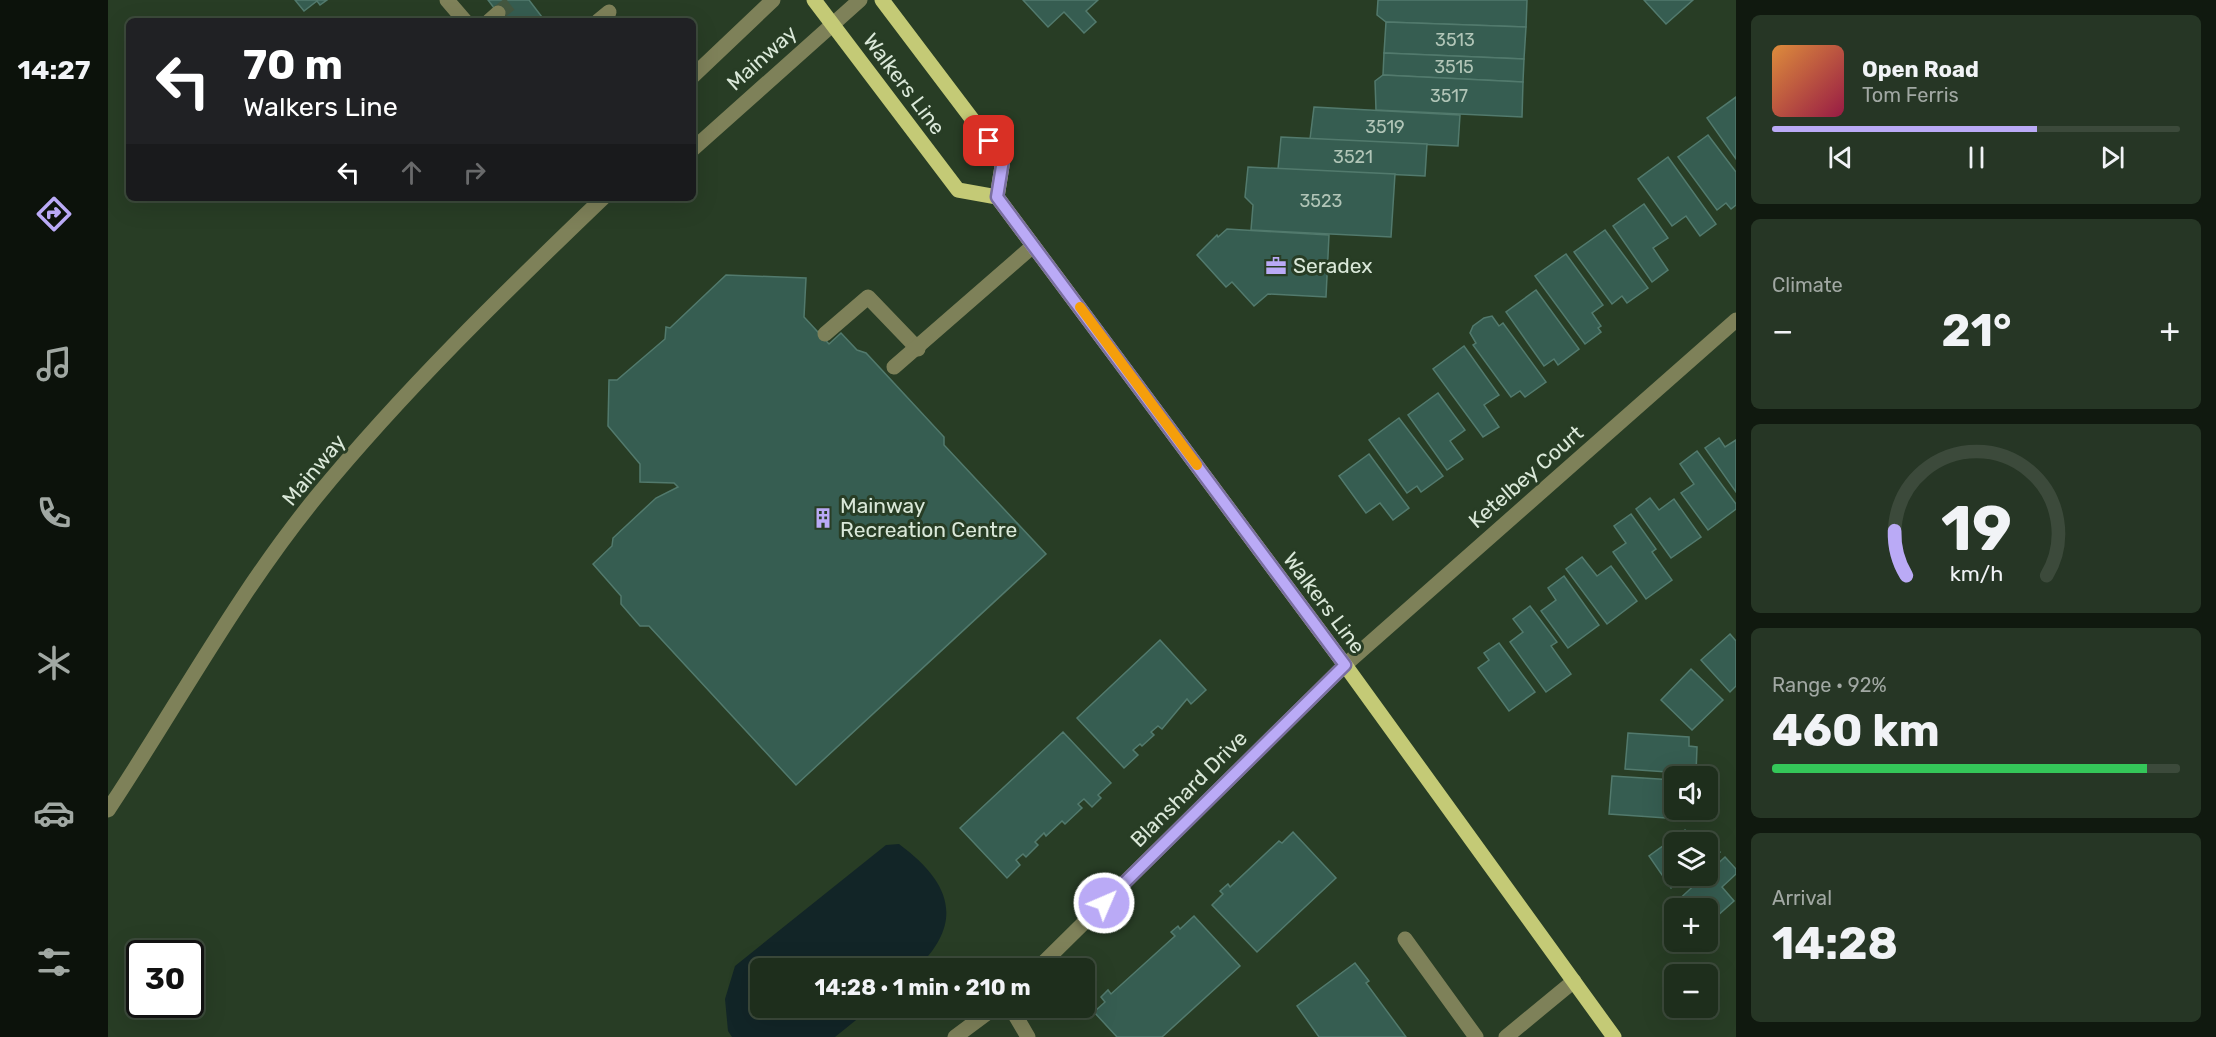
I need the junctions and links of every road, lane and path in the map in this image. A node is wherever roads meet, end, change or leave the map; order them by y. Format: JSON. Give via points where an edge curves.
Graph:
{"nodes":[{"id":1,"x":447,"y":0,"type":"edge"},
{"id":2,"x":773,"y":0,"type":"edge"},
{"id":3,"x":814,"y":0,"type":"edge"},
{"id":4,"x":860,"y":0,"type":"edge"},
{"id":5,"x":882,"y":0,"type":"edge"},
{"id":6,"x":462,"y":18,"type":"edge"},
{"id":7,"x":833,"y":24,"type":"junction"},
{"id":8,"x":696,"y":73,"type":"edge"},
{"id":9,"x":696,"y":146,"type":"edge"},
{"id":10,"x":997,"y":197,"type":"junction"},
{"id":11,"x":600,"y":201,"type":"edge"},
{"id":12,"x":1033,"y":246,"type":"junction"},
{"id":13,"x":1735,"y":322,"type":"edge"},
{"id":14,"x":825,"y":334,"type":"dead end"},
{"id":15,"x":918,"y":349,"type":"junction"},
{"id":16,"x":894,"y":367,"type":"dead end"},
{"id":17,"x":1345,"y":665,"type":"junction"},
{"id":18,"x":108,"y":810,"type":"edge"},
{"id":19,"x":1405,"y":939,"type":"dead end"},
{"id":20,"x":1048,"y":958,"type":"edge"},
{"id":21,"x":1574,"y":981,"type":"junction"},
{"id":22,"x":981,"y":1018,"type":"edge"},
{"id":23,"x":1017,"y":1018,"type":"edge"},
{"id":24,"x":955,"y":1037,"type":"edge"},
{"id":25,"x":1028,"y":1037,"type":"edge"},
{"id":26,"x":1476,"y":1037,"type":"edge"},
{"id":27,"x":1506,"y":1037,"type":"edge"},
{"id":28,"x":1614,"y":1037,"type":"edge"}],
"edges":[{"from":1,"to":6,"type":"street"},
{"from":2,"to":8,"type":"street","name":"Mainway"},
{"from":3,"to":7,"type":"main road","name":"Walkers Line"},
{"from":4,"to":7,"type":"street","name":"Mainway"},
{"from":5,"to":10,"type":"main road","name":"Walkers Line","via":[[1003,160]]},
{"from":7,"to":9,"type":"street","name":"Mainway"},
{"from":7,"to":10,"type":"main road","name":"Walkers Line","via":[[958,190]]},
{"from":10,"to":12,"type":"main road","name":"Walkers Line"},
{"from":11,"to":18,"type":"street","name":"Mainway","via":[[504,293],[316,497],[240,600]]},
{"from":12,"to":15,"type":"street"},
{"from":12,"to":17,"type":"main road","name":"Walkers Line"},
{"from":13,"to":17,"type":"street","name":"Ketelbey Court"},
{"from":14,"to":15,"type":"street","via":[[868,297]]},
{"from":15,"to":16,"type":"street"},
{"from":17,"to":20,"type":"street","name":"Blanshard Drive"},
{"from":17,"to":21,"type":"main road","name":"Walkers Line"},
{"from":19,"to":26,"type":"street"},
{"from":21,"to":27,"type":"street"},
{"from":21,"to":28,"type":"main road","name":"Walkers Line"},
{"from":22,"to":24,"type":"street"},
{"from":23,"to":25,"type":"street"}]}
